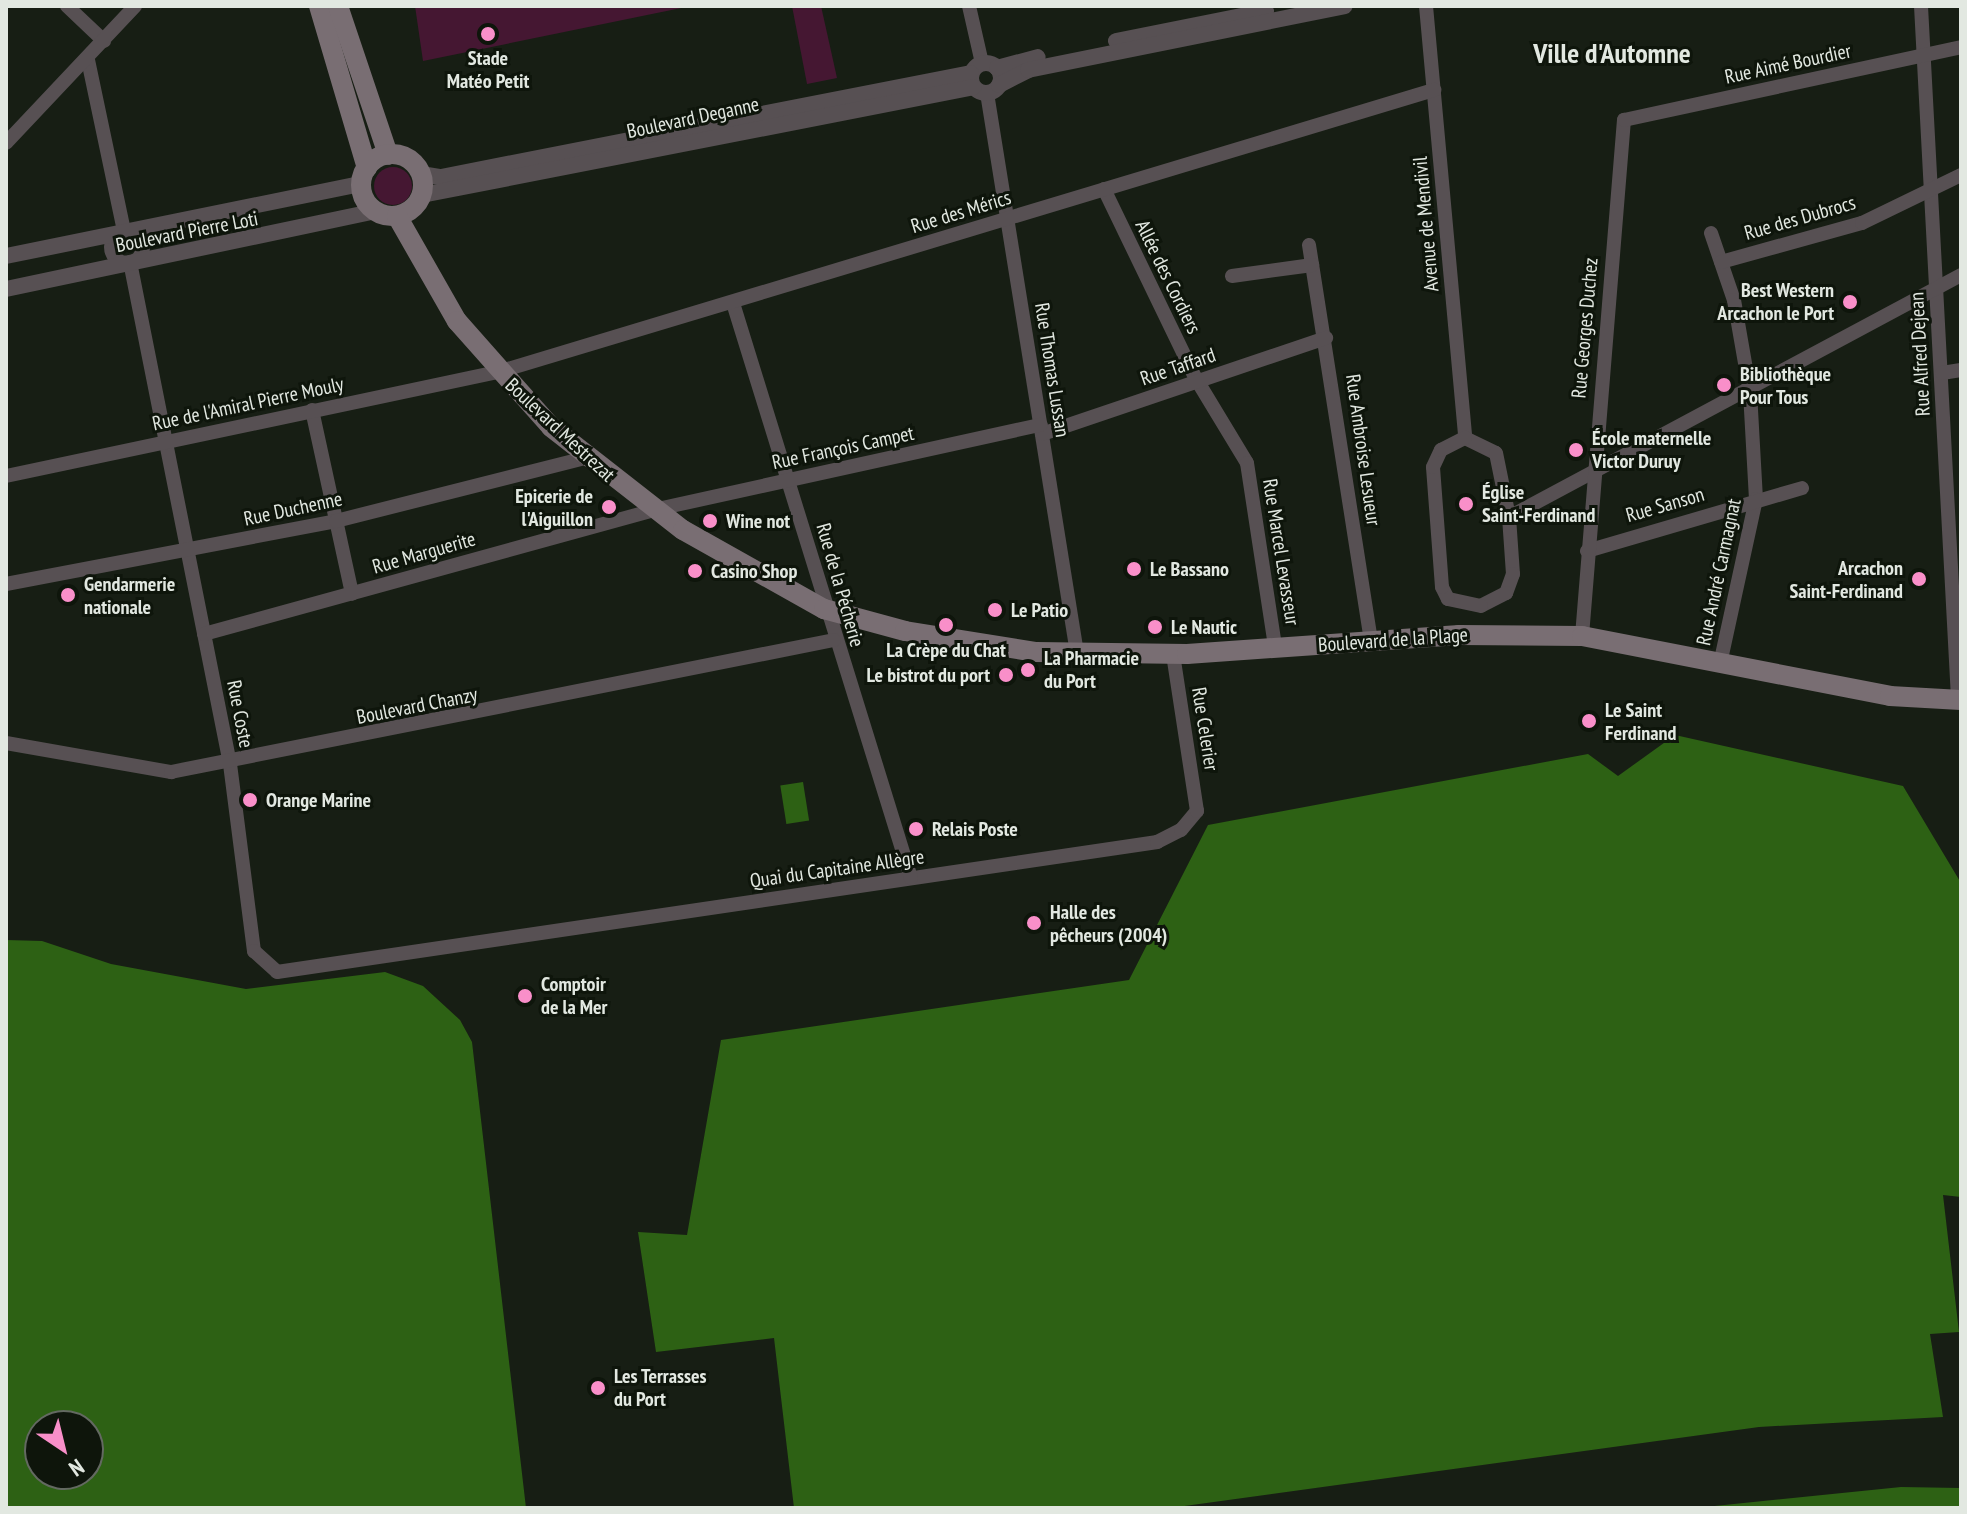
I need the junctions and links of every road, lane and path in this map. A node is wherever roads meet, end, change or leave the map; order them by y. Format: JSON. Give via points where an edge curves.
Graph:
{"nodes":[{"id":1,"x":67,"y":6,"type":"edge"},
{"id":2,"x":135,"y":6,"type":"edge"},
{"id":3,"x":319,"y":6,"type":"edge"},
{"id":4,"x":338,"y":6,"type":"edge"},
{"id":5,"x":969,"y":6,"type":"edge"},
{"id":6,"x":1291,"y":6,"type":"edge"},
{"id":7,"x":1345,"y":6,"type":"edge"},
{"id":8,"x":1426,"y":6,"type":"edge"},
{"id":9,"x":1921,"y":6,"type":"edge"},
{"id":10,"x":104,"y":41,"type":"junction"},
{"id":11,"x":1961,"y":47,"type":"edge"},
{"id":12,"x":1923,"y":55,"type":"junction"},
{"id":13,"x":88,"y":60,"type":"junction"},
{"id":14,"x":985,"y":78,"type":"junction"},
{"id":15,"x":1434,"y":90,"type":"junction"},
{"id":16,"x":1624,"y":120,"type":"joint"},
{"id":17,"x":6,"y":143,"type":"edge"},
{"id":18,"x":388,"y":155,"type":"junction"},
{"id":19,"x":1961,"y":175,"type":"edge"},
{"id":20,"x":364,"y":176,"type":"junction"},
{"id":21,"x":422,"y":184,"type":"junction"},
{"id":22,"x":1104,"y":189,"type":"junction"},
{"id":23,"x":1932,"y":189,"type":"junction"},
{"id":24,"x":375,"y":211,"type":"junction"},
{"id":25,"x":397,"y":216,"type":"junction"},
{"id":26,"x":1008,"y":218,"type":"junction"},
{"id":27,"x":124,"y":231,"type":"junction"},
{"id":28,"x":1711,"y":233,"type":"dead end"},
{"id":29,"x":1309,"y":245,"type":"dead end"},
{"id":30,"x":6,"y":256,"type":"edge"},
{"id":31,"x":130,"y":262,"type":"junction"},
{"id":32,"x":1721,"y":262,"type":"junction"},
{"id":33,"x":1312,"y":265,"type":"junction"},
{"id":34,"x":1961,"y":275,"type":"edge"},
{"id":35,"x":1232,"y":276,"type":"dead end"},
{"id":36,"x":6,"y":289,"type":"edge"},
{"id":37,"x":1937,"y":289,"type":"junction"},
{"id":38,"x":733,"y":303,"type":"junction"},
{"id":39,"x":1326,"y":338,"type":"junction"},
{"id":40,"x":1961,"y":370,"type":"edge"},
{"id":41,"x":498,"y":372,"type":"junction"},
{"id":42,"x":1942,"y":373,"type":"junction"},
{"id":43,"x":1198,"y":381,"type":"junction"},
{"id":44,"x":1750,"y":392,"type":"junction"},
{"id":45,"x":312,"y":410,"type":"junction"},
{"id":46,"x":1041,"y":430,"type":"junction"},
{"id":47,"x":1465,"y":438,"type":"junction"},
{"id":48,"x":166,"y":442,"type":"junction"},
{"id":49,"x":585,"y":458,"type":"junction"},
{"id":50,"x":6,"y":476,"type":"edge"},
{"id":51,"x":1592,"y":476,"type":"junction"},
{"id":52,"x":788,"y":480,"type":"junction"},
{"id":53,"x":1802,"y":488,"type":"dead end"},
{"id":54,"x":1756,"y":499,"type":"junction"},
{"id":55,"x":653,"y":510,"type":"junction"},
{"id":56,"x":1509,"y":517,"type":"junction"},
{"id":57,"x":336,"y":521,"type":"junction"},
{"id":58,"x":1587,"y":551,"type":"junction"},
{"id":59,"x":188,"y":553,"type":"junction"},
{"id":60,"x":6,"y":584,"type":"edge"},
{"id":61,"x":352,"y":594,"type":"junction"},
{"id":62,"x":1481,"y":606,"type":"junction"},
{"id":63,"x":824,"y":609,"type":"junction"},
{"id":64,"x":204,"y":634,"type":"junction"},
{"id":65,"x":1484,"y":634,"type":"junction"},
{"id":66,"x":1582,"y":636,"type":"junction"},
{"id":67,"x":834,"y":640,"type":"junction"},
{"id":68,"x":1371,"y":642,"type":"junction"},
{"id":69,"x":1275,"y":646,"type":"junction"},
{"id":70,"x":1077,"y":653,"type":"junction"},
{"id":71,"x":1173,"y":654,"type":"junction"},
{"id":72,"x":1720,"y":664,"type":"junction"},
{"id":73,"x":1960,"y":700,"type":"edge"},
{"id":74,"x":6,"y":743,"type":"edge"},
{"id":75,"x":230,"y":764,"type":"junction"},
{"id":76,"x":1197,"y":811,"type":"joint"},
{"id":77,"x":911,"y":878,"type":"junction"},
{"id":78,"x":471,"y":944,"type":"joint"}],
"edges":[{"from":1,"to":10,"type":"street"},
{"from":2,"to":10,"type":"street"},
{"from":3,"to":20,"type":"main road"},
{"from":4,"to":18,"type":"main road"},
{"from":5,"to":14,"type":"street","name":"Rue Thomas Lussan"},
{"from":6,"to":14,"type":"street","name":"Boulevard Deganne"},
{"from":7,"to":14,"type":"street","name":"Boulevard Deganne"},
{"from":8,"to":15,"type":"street","name":"Avenue de Mendivil"},
{"from":9,"to":12,"type":"street","name":"Rue Alfred Dejean"},
{"from":10,"to":13,"type":"street"},
{"from":11,"to":12,"type":"street","name":"Rue Aimé Bourdier"},
{"from":12,"to":16,"type":"street","name":"Rue Aimé Bourdier"},
{"from":12,"to":23,"type":"street","name":"Rue Alfred Dejean"},
{"from":13,"to":17,"type":"street"},
{"from":13,"to":27,"type":"street"},
{"from":14,"to":21,"type":"street","name":"Boulevard Deganne"},
{"from":14,"to":26,"type":"street","name":"Rue Thomas Lussan"},
{"from":15,"to":22,"type":"street","name":"Rue des Mérics"},
{"from":15,"to":47,"type":"street","name":"Avenue de Mendivil"},
{"from":16,"to":51,"type":"street","name":"Rue Georges Duchez"},
{"from":18,"to":20,"type":"main road"},
{"from":18,"to":21,"type":"main road","via":[[411,160]]},
{"from":19,"to":23,"type":"street","name":"Rue des Dubrocs"},
{"from":20,"to":24,"type":"main road"},
{"from":20,"to":27,"type":"street","name":"Boulevard Pierre Loti"},
{"from":21,"to":25,"type":"main road"},
{"from":22,"to":26,"type":"street","name":"Rue des Mérics"},
{"from":22,"to":43,"type":"street","name":"Allée des Cordiers"},
{"from":23,"to":32,"type":"street","name":"Rue des Dubrocs","via":[[1862,223]]},
{"from":23,"to":37,"type":"street","name":"Rue Alfred Dejean"},
{"from":24,"to":25,"type":"main road"},
{"from":24,"to":31,"type":"street","name":"Boulevard Pierre Loti"},
{"from":25,"to":41,"type":"main road","name":"Boulevard Mestrezat","via":[[441,297]]},
{"from":26,"to":38,"type":"street","name":"Rue des Mérics"},
{"from":26,"to":46,"type":"street","name":"Rue Thomas Lussan"},
{"from":27,"to":30,"type":"street","name":"Boulevard Pierre Loti"},
{"from":27,"to":31,"type":"street","via":[[142,241]]},
{"from":27,"to":31,"type":"street","via":[[111,250]]},
{"from":28,"to":32,"type":"street","name":"Rue André Carmagnat"},
{"from":29,"to":33,"type":"street","name":"Rue Ambroise Lesueur"},
{"from":31,"to":36,"type":"street","name":"Boulevard Pierre Loti"},
{"from":31,"to":48,"type":"street","name":"Rue Coste"},
{"from":32,"to":44,"type":"street","name":"Rue André Carmagnat"},
{"from":33,"to":35,"type":"street"},
{"from":33,"to":39,"type":"street","name":"Rue Ambroise Lesueur"},
{"from":34,"to":37,"type":"street"},
{"from":37,"to":42,"type":"street","name":"Rue Alfred Dejean"},
{"from":37,"to":44,"type":"street"},
{"from":38,"to":41,"type":"street","name":"Rue des Mérics"},
{"from":38,"to":52,"type":"street","name":"Rue de la Pécherie"},
{"from":39,"to":43,"type":"street","name":"Rue Taffard"},
{"from":39,"to":68,"type":"street","name":"Rue Ambroise Lesueur"},
{"from":40,"to":42,"type":"street"},
{"from":41,"to":45,"type":"street","name":"Rue de l'Amiral Pierre Mouly"},
{"from":41,"to":49,"type":"main road","name":"Boulevard Mestrezat"},
{"from":42,"to":73,"type":"street","name":"Rue Alfred Dejean"},
{"from":43,"to":46,"type":"street","name":"Rue Taffard"},
{"from":43,"to":69,"type":"street","name":"Rue Marcel Levasseur","via":[[1247,463]]},
{"from":44,"to":51,"type":"street"},
{"from":44,"to":54,"type":"street","name":"Rue André Carmagnat"},
{"from":45,"to":48,"type":"street","name":"Rue de l'Amiral Pierre Mouly"},
{"from":45,"to":57,"type":"street"},
{"from":46,"to":52,"type":"street","name":"Rue François Campet"},
{"from":46,"to":70,"type":"street","name":"Rue Thomas Lussan"},
{"from":47,"to":56,"type":"street","via":[[1496,453]]},
{"from":47,"to":62,"type":"street","via":[[1441,450],[1433,467],[1442,587],[1448,599]]},
{"from":48,"to":50,"type":"street","name":"Rue de l'Amiral Pierre Mouly"},
{"from":48,"to":59,"type":"street","name":"Rue Coste"},
{"from":49,"to":55,"type":"main road","name":"Boulevard Mestrezat"},
{"from":49,"to":57,"type":"street","name":"Rue Duchenne"},
{"from":51,"to":56,"type":"street"},
{"from":51,"to":58,"type":"street","name":"Rue Georges Duchez"},
{"from":52,"to":55,"type":"street","name":"Rue François Campet"},
{"from":52,"to":63,"type":"street","name":"Rue de la Pécherie"},
{"from":53,"to":54,"type":"street","name":"Rue Sanson"},
{"from":54,"to":58,"type":"street","name":"Rue Sanson"},
{"from":54,"to":72,"type":"street","name":"Rue André Carmagnat"},
{"from":55,"to":61,"type":"street","name":"Rue Marguerite"},
{"from":55,"to":63,"type":"main road","name":"Boulevard Mestrezat"},
{"from":56,"to":62,"type":"street","via":[[1513,574],[1506,593]]},
{"from":57,"to":59,"type":"street","name":"Rue Duchenne"},
{"from":57,"to":61,"type":"street"},
{"from":58,"to":66,"type":"street","name":"Rue Georges Duchez"},
{"from":59,"to":60,"type":"street","name":"Rue Duchenne"},
{"from":59,"to":64,"type":"street","name":"Rue Coste"},
{"from":61,"to":64,"type":"street","name":"Rue Marguerite"},
{"from":62,"to":65,"type":"street"},
{"from":63,"to":67,"type":"street","name":"Rue de la Pécherie"},
{"from":63,"to":70,"type":"main road","name":"Boulevard de la Plage","via":[[905,631]]},
{"from":64,"to":75,"type":"street","name":"Rue Coste"},
{"from":65,"to":66,"type":"main road","name":"Boulevard de la Plage"},
{"from":65,"to":68,"type":"main road","name":"Boulevard de la Plage"},
{"from":66,"to":72,"type":"main road","name":"Boulevard de la Plage"},
{"from":67,"to":75,"type":"street","name":"Boulevard Chanzy"},
{"from":67,"to":77,"type":"street","name":"Rue de la Pécherie"},
{"from":68,"to":69,"type":"main road","name":"Boulevard de la Plage"},
{"from":69,"to":71,"type":"main road","name":"Boulevard de la Plage"},
{"from":70,"to":71,"type":"main road","name":"Boulevard de la Plage"},
{"from":71,"to":76,"type":"street","name":"Rue Celerier"},
{"from":72,"to":73,"type":"main road","name":"Boulevard de la Plage","via":[[1890,696]]},
{"from":74,"to":75,"type":"street","name":"Boulevard Chanzy","via":[[171,772]]},
{"from":75,"to":78,"type":"street","name":"Rue Coste","via":[[254,951],[263,964],[277,972]]},
{"from":76,"to":77,"type":"street","name":"Quai du Capitaine Allègre","via":[[1181,830],[1157,842]]},
{"from":77,"to":78,"type":"street","name":"Quai du Capitaine Allègre"}]}
